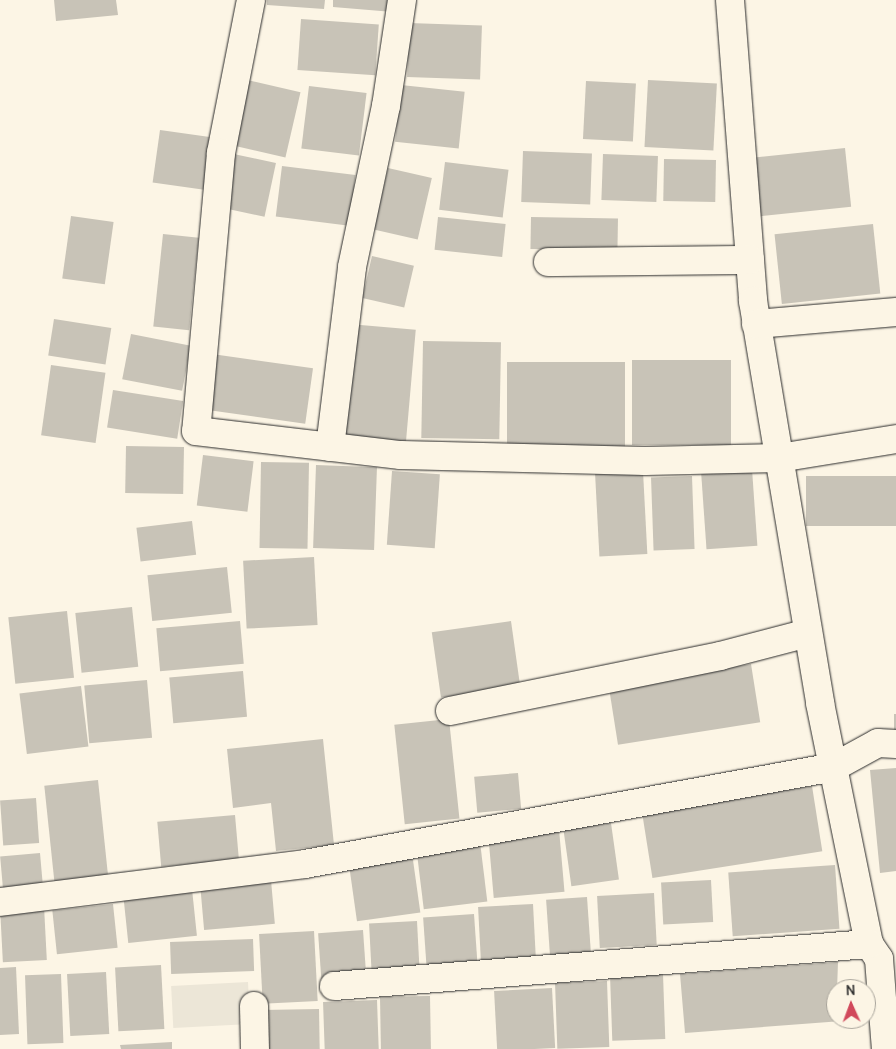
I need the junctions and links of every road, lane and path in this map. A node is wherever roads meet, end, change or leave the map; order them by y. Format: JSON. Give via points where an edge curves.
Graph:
{"nodes":[{"id":1,"x":251,"y":0,"type":"edge"},
{"id":2,"x":402,"y":0,"type":"edge"},
{"id":3,"x":730,"y":0,"type":"edge"},
{"id":4,"x":750,"y":260,"type":"junction"},
{"id":5,"x":548,"y":262,"type":"dead end"},
{"id":6,"x":896,"y":312,"type":"edge"},
{"id":7,"x":756,"y":324,"type":"junction"},
{"id":8,"x":896,"y":439,"type":"edge"},
{"id":9,"x":330,"y":447,"type":"junction"},
{"id":10,"x":779,"y":458,"type":"junction"},
{"id":11,"x":808,"y":633,"type":"junction"},
{"id":12,"x":450,"y":711,"type":"dead end"},
{"id":13,"x":896,"y":744,"type":"edge"},
{"id":14,"x":834,"y":767,"type":"junction"},
{"id":15,"x":0,"y":902,"type":"edge"},
{"id":16,"x":869,"y":944,"type":"junction"},
{"id":17,"x":334,"y":986,"type":"dead end"},
{"id":18,"x":254,"y":1006,"type":"dead end"},
{"id":19,"x":255,"y":1049,"type":"edge"},
{"id":20,"x":886,"y":1049,"type":"edge"}],
"edges":[{"from":1,"to":9,"type":"street","via":[[221,153],[196,430]]},
{"from":2,"to":9,"type":"street","via":[[386,106],[352,267]]},
{"from":3,"to":4,"type":"street"},
{"from":4,"to":5,"type":"street"},
{"from":4,"to":7,"type":"street"},
{"from":6,"to":7,"type":"street"},
{"from":7,"to":10,"type":"street"},
{"from":8,"to":10,"type":"street"},
{"from":9,"to":10,"type":"street","via":[[401,455]]},
{"from":10,"to":11,"type":"street"},
{"from":11,"to":12,"type":"street","via":[[720,656]]},
{"from":11,"to":14,"type":"street"},
{"from":13,"to":14,"type":"street","via":[[878,743]]},
{"from":14,"to":15,"type":"street","via":[[306,864]]},
{"from":14,"to":16,"type":"street"},
{"from":16,"to":17,"type":"street"},
{"from":16,"to":20,"type":"street","via":[[879,958]]},
{"from":18,"to":19,"type":"street"}]}
